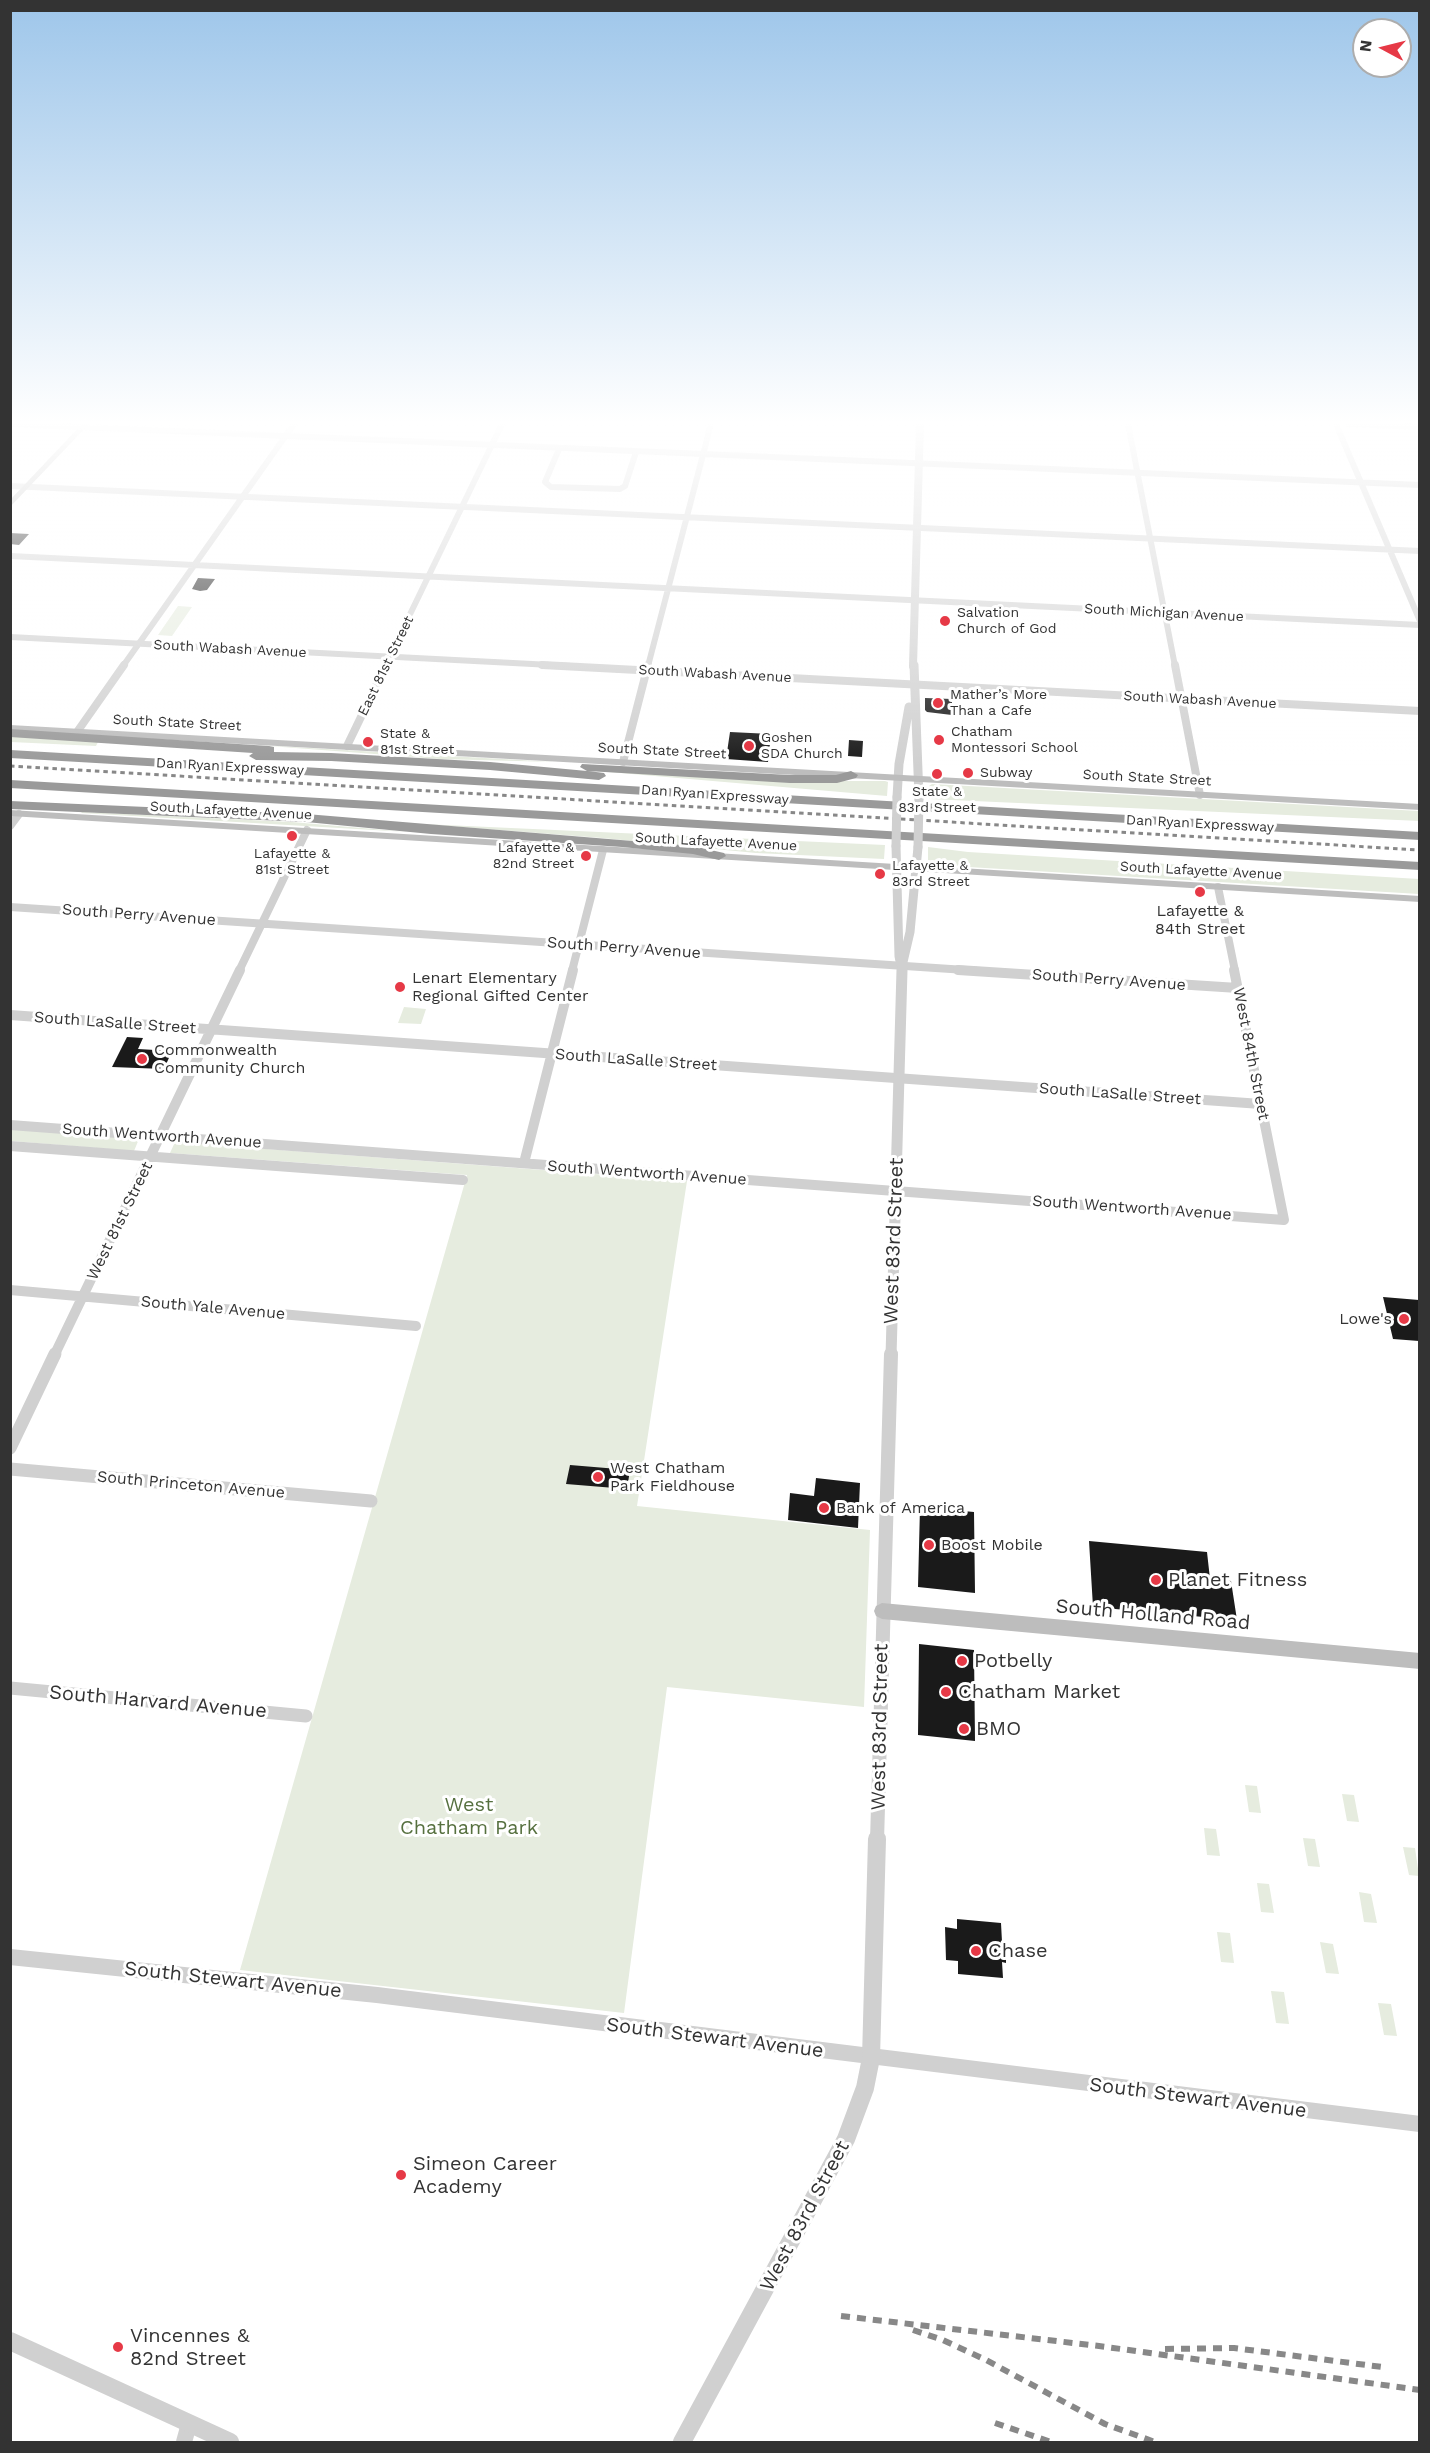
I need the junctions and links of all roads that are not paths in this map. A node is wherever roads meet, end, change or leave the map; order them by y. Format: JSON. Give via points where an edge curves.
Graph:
{"nodes":[{"id":1,"x":213,"y":538,"type":"edge"},
{"id":2,"x":448,"y":538,"type":"edge"},
{"id":3,"x":681,"y":538,"type":"edge"},
{"id":4,"x":917,"y":538,"type":"edge"},
{"id":5,"x":1150,"y":538,"type":"edge"},
{"id":6,"x":1160,"y":538,"type":"edge"},
{"id":7,"x":1385,"y":538,"type":"edge"},
{"id":8,"x":1389,"y":549,"type":"junction"},
{"id":9,"x":1419,"y":551,"type":"edge"},
{"id":10,"x":10,"y":556,"type":"edge"},
{"id":11,"x":194,"y":565,"type":"junction"},
{"id":12,"x":429,"y":577,"type":"junction"},
{"id":13,"x":668,"y":588,"type":"junction"},
{"id":14,"x":915,"y":600,"type":"junction"},
{"id":15,"x":1165,"y":613,"type":"junction"},
{"id":16,"x":1419,"y":623,"type":"edge"},
{"id":17,"x":10,"y":637,"type":"edge"},
{"id":18,"x":139,"y":644,"type":"junction"},
{"id":19,"x":390,"y":657,"type":"junction"},
{"id":20,"x":647,"y":670,"type":"junction"},
{"id":21,"x":913,"y":685,"type":"junction"},
{"id":22,"x":1181,"y":699,"type":"junction"},
{"id":23,"x":1419,"y":711,"type":"edge"},
{"id":24,"x":10,"y":728,"type":"edge"},
{"id":25,"x":77,"y":732,"type":"junction"},
{"id":26,"x":10,"y":733,"type":"edge"},
{"id":27,"x":347,"y":746,"type":"junction"},
{"id":28,"x":17,"y":754,"type":"edge"},
{"id":29,"x":331,"y":757,"type":"junction"},
{"id":30,"x":623,"y":762,"type":"junction"},
{"id":31,"x":490,"y":766,"type":"junction"},
{"id":32,"x":851,"y":775,"type":"junction"},
{"id":33,"x":898,"y":778,"type":"junction"},
{"id":34,"x":919,"y":779,"type":"junction"},
{"id":35,"x":10,"y":784,"type":"edge"},
{"id":36,"x":729,"y":795,"type":"junction"},
{"id":37,"x":1200,"y":795,"type":"junction"},
{"id":38,"x":10,"y":796,"type":"edge"},
{"id":39,"x":1419,"y":807,"type":"edge"},
{"id":40,"x":148,"y":809,"type":"junction"},
{"id":41,"x":13,"y":810,"type":"edge"},
{"id":42,"x":636,"y":820,"type":"junction"},
{"id":43,"x":307,"y":824,"type":"junction"},
{"id":44,"x":1419,"y":825,"type":"edge"},
{"id":45,"x":10,"y":826,"type":"edge"},
{"id":46,"x":1331,"y":831,"type":"junction"},
{"id":47,"x":1419,"y":836,"type":"edge"},
{"id":48,"x":603,"y":850,"type":"junction"},
{"id":49,"x":718,"y":856,"type":"junction"},
{"id":50,"x":895,"y":868,"type":"junction"},
{"id":51,"x":1419,"y":868,"type":"edge"},
{"id":52,"x":916,"y":869,"type":"junction"},
{"id":53,"x":1218,"y":887,"type":"junction"},
{"id":54,"x":1419,"y":899,"type":"edge"},
{"id":55,"x":10,"y":907,"type":"edge"},
{"id":56,"x":262,"y":924,"type":"junction"},
{"id":57,"x":579,"y":945,"type":"junction"},
{"id":58,"x":902,"y":966,"type":"junction"},
{"id":59,"x":1238,"y":988,"type":"junction"},
{"id":60,"x":10,"y":1015,"type":"edge"},
{"id":61,"x":212,"y":1030,"type":"junction"},
{"id":62,"x":552,"y":1054,"type":"junction"},
{"id":63,"x":898,"y":1078,"type":"junction"},
{"id":64,"x":1261,"y":1104,"type":"junction"},
{"id":65,"x":10,"y":1125,"type":"edge"},
{"id":66,"x":161,"y":1136,"type":"junction"},
{"id":67,"x":10,"y":1146,"type":"edge"},
{"id":68,"x":151,"y":1157,"type":"junction"},
{"id":69,"x":524,"y":1163,"type":"junction"},
{"id":70,"x":463,"y":1180,"type":"dead end"},
{"id":71,"x":895,"y":1191,"type":"junction"},
{"id":72,"x":1284,"y":1220,"type":"joint"},
{"id":73,"x":10,"y":1290,"type":"edge"},
{"id":74,"x":84,"y":1296,"type":"junction"},
{"id":75,"x":416,"y":1326,"type":"dead end"},
{"id":76,"x":10,"y":1448,"type":"edge"},
{"id":77,"x":10,"y":1469,"type":"edge"},
{"id":78,"x":371,"y":1501,"type":"dead end"},
{"id":79,"x":882,"y":1611,"type":"junction"},
{"id":80,"x":1419,"y":1661,"type":"edge"},
{"id":81,"x":10,"y":1688,"type":"edge"},
{"id":82,"x":306,"y":1716,"type":"dead end"},
{"id":83,"x":10,"y":1957,"type":"edge"},
{"id":84,"x":871,"y":2058,"type":"junction"},
{"id":85,"x":1419,"y":2124,"type":"edge"},
{"id":86,"x":10,"y":2341,"type":"edge"},
{"id":87,"x":187,"y":2433,"type":"edge"},
{"id":88,"x":230,"y":2442,"type":"edge"},
{"id":89,"x":682,"y":2442,"type":"edge"}],
"edges":[{"from":1,"to":11,"type":"street"},
{"from":2,"to":12,"type":"street","name":"East 81st Street"},
{"from":3,"to":13,"type":"street"},
{"from":4,"to":14,"type":"street"},
{"from":5,"to":15,"type":"street"},
{"from":6,"to":8,"type":"street"},
{"from":7,"to":8,"type":"street"},
{"from":8,"to":9,"type":"street"},
{"from":8,"to":16,"type":"street"},
{"from":10,"to":11,"type":"street","name":"South Michigan Avenue"},
{"from":11,"to":12,"type":"street","name":"South Michigan Avenue"},
{"from":11,"to":18,"type":"street"},
{"from":12,"to":13,"type":"street","name":"South Michigan Avenue"},
{"from":12,"to":19,"type":"street","name":"East 81st Street"},
{"from":13,"to":14,"type":"street","name":"South Michigan Avenue"},
{"from":13,"to":20,"type":"street"},
{"from":14,"to":15,"type":"street","name":"South Michigan Avenue"},
{"from":14,"to":21,"type":"street"},
{"from":15,"to":16,"type":"street","name":"South Michigan Avenue"},
{"from":15,"to":22,"type":"street"},
{"from":17,"to":18,"type":"street","name":"South Wabash Avenue"},
{"from":18,"to":19,"type":"street","name":"South Wabash Avenue"},
{"from":18,"to":25,"type":"street"},
{"from":19,"to":20,"type":"street","name":"South Wabash Avenue"},
{"from":19,"to":27,"type":"street","name":"East 81st Street"},
{"from":20,"to":21,"type":"street","name":"South Wabash Avenue"},
{"from":20,"to":30,"type":"street"},
{"from":21,"to":22,"type":"street","name":"South Wabash Avenue"},
{"from":21,"to":33,"type":"street","name":"West 83rd Street"},
{"from":21,"to":34,"type":"street","name":"West 83rd Street"},
{"from":22,"to":23,"type":"street","name":"South Wabash Avenue"},
{"from":22,"to":37,"type":"street"},
{"from":24,"to":25,"type":"main road","name":"South State Street"},
{"from":25,"to":27,"type":"main road","name":"South State Street"},
{"from":26,"to":29,"type":"highway"},
{"from":27,"to":30,"type":"main road","name":"South State Street"},
{"from":28,"to":29,"type":"highway","via":[[85,749]]},
{"from":28,"to":36,"type":"highway","name":"Dan Ryan Expressway"},
{"from":29,"to":31,"type":"highway"},
{"from":30,"to":32,"type":"main road","name":"South State Street"},
{"from":31,"to":32,"type":"highway","via":[[596,767],[790,779]]},
{"from":31,"to":36,"type":"highway","via":[[683,783]]},
{"from":32,"to":33,"type":"main road","name":"South State Street"},
{"from":33,"to":34,"type":"main road","name":"South State Street"},
{"from":33,"to":50,"type":"street","name":"West 83rd Street","bridge":true},
{"from":34,"to":37,"type":"main road","name":"South State Street"},
{"from":34,"to":52,"type":"street","name":"West 83rd Street","bridge":true},
{"from":35,"to":42,"type":"highway","name":"Dan Ryan Expressway"},
{"from":36,"to":46,"type":"highway","name":"Dan Ryan Expressway"},
{"from":37,"to":39,"type":"main road","name":"South State Street"},
{"from":38,"to":40,"type":"highway"},
{"from":40,"to":41,"type":"highway"},
{"from":40,"to":43,"type":"highway"},
{"from":41,"to":43,"type":"main road","name":"South Lafayette Avenue"},
{"from":41,"to":45,"type":"street"},
{"from":42,"to":43,"type":"highway","via":[[577,827]]},
{"from":42,"to":51,"type":"highway","name":"Dan Ryan Expressway"},
{"from":43,"to":48,"type":"main road","name":"South Lafayette Avenue"},
{"from":43,"to":49,"type":"highway","via":[[622,843]]},
{"from":43,"to":56,"type":"street","name":"West 81st Street"},
{"from":44,"to":46,"type":"highway","via":[[1387,824]]},
{"from":46,"to":47,"type":"highway","name":"Dan Ryan Expressway"},
{"from":48,"to":49,"type":"main road","name":"South Lafayette Avenue"},
{"from":48,"to":57,"type":"street"},
{"from":49,"to":50,"type":"main road","name":"South Lafayette Avenue"},
{"from":50,"to":52,"type":"main road","name":"South Lafayette Avenue"},
{"from":50,"to":58,"type":"street","name":"West 83rd Street"},
{"from":52,"to":53,"type":"main road","name":"South Lafayette Avenue"},
{"from":52,"to":58,"type":"street","name":"West 83rd Street","via":[[910,932]]},
{"from":53,"to":54,"type":"main road","name":"South Lafayette Avenue"},
{"from":53,"to":59,"type":"street","name":"West 84th Street"},
{"from":55,"to":56,"type":"street","name":"South Perry Avenue"},
{"from":56,"to":57,"type":"street","name":"South Perry Avenue"},
{"from":56,"to":61,"type":"street","name":"West 81st Street"},
{"from":57,"to":58,"type":"street","name":"South Perry Avenue"},
{"from":57,"to":62,"type":"street"},
{"from":58,"to":59,"type":"street","name":"South Perry Avenue"},
{"from":58,"to":63,"type":"street","name":"West 83rd Street"},
{"from":59,"to":64,"type":"street","name":"West 84th Street"},
{"from":60,"to":61,"type":"street","name":"South LaSalle Street"},
{"from":61,"to":62,"type":"street","name":"South LaSalle Street"},
{"from":61,"to":66,"type":"street","name":"West 81st Street"},
{"from":62,"to":63,"type":"street","name":"South LaSalle Street"},
{"from":62,"to":69,"type":"street"},
{"from":63,"to":64,"type":"street","name":"South LaSalle Street"},
{"from":63,"to":71,"type":"street","name":"West 83rd Street"},
{"from":64,"to":72,"type":"street","name":"West 84th Street"},
{"from":65,"to":66,"type":"street","name":"South Wentworth Avenue"},
{"from":66,"to":68,"type":"street","name":"West 81st Street"},
{"from":66,"to":69,"type":"street","name":"South Wentworth Avenue"},
{"from":67,"to":68,"type":"street","name":"South Wentworth Avenue"},
{"from":68,"to":70,"type":"street","name":"South Wentworth Avenue"},
{"from":68,"to":74,"type":"street","name":"West 81st Street"},
{"from":69,"to":71,"type":"street","name":"South Wentworth Avenue"},
{"from":71,"to":72,"type":"street","name":"South Wentworth Avenue"},
{"from":71,"to":79,"type":"street","name":"West 83rd Street"},
{"from":73,"to":74,"type":"street","name":"South Yale Avenue"},
{"from":74,"to":75,"type":"street","name":"South Yale Avenue"},
{"from":74,"to":76,"type":"street","name":"West 81st Street"},
{"from":77,"to":78,"type":"street","name":"South Princeton Avenue"},
{"from":79,"to":80,"type":"main road","name":"South Holland Road"},
{"from":79,"to":84,"type":"street","name":"West 83rd Street"},
{"from":81,"to":82,"type":"street","name":"South Harvard Avenue"},
{"from":83,"to":84,"type":"street","name":"South Stewart Avenue","via":[[377,1995]]},
{"from":84,"to":85,"type":"street","name":"South Stewart Avenue"},
{"from":84,"to":89,"type":"street","name":"West 83rd Street","via":[[865,2088],[846,2139]]},
{"from":86,"to":87,"type":"street"},
{"from":87,"to":88,"type":"street"}]}
